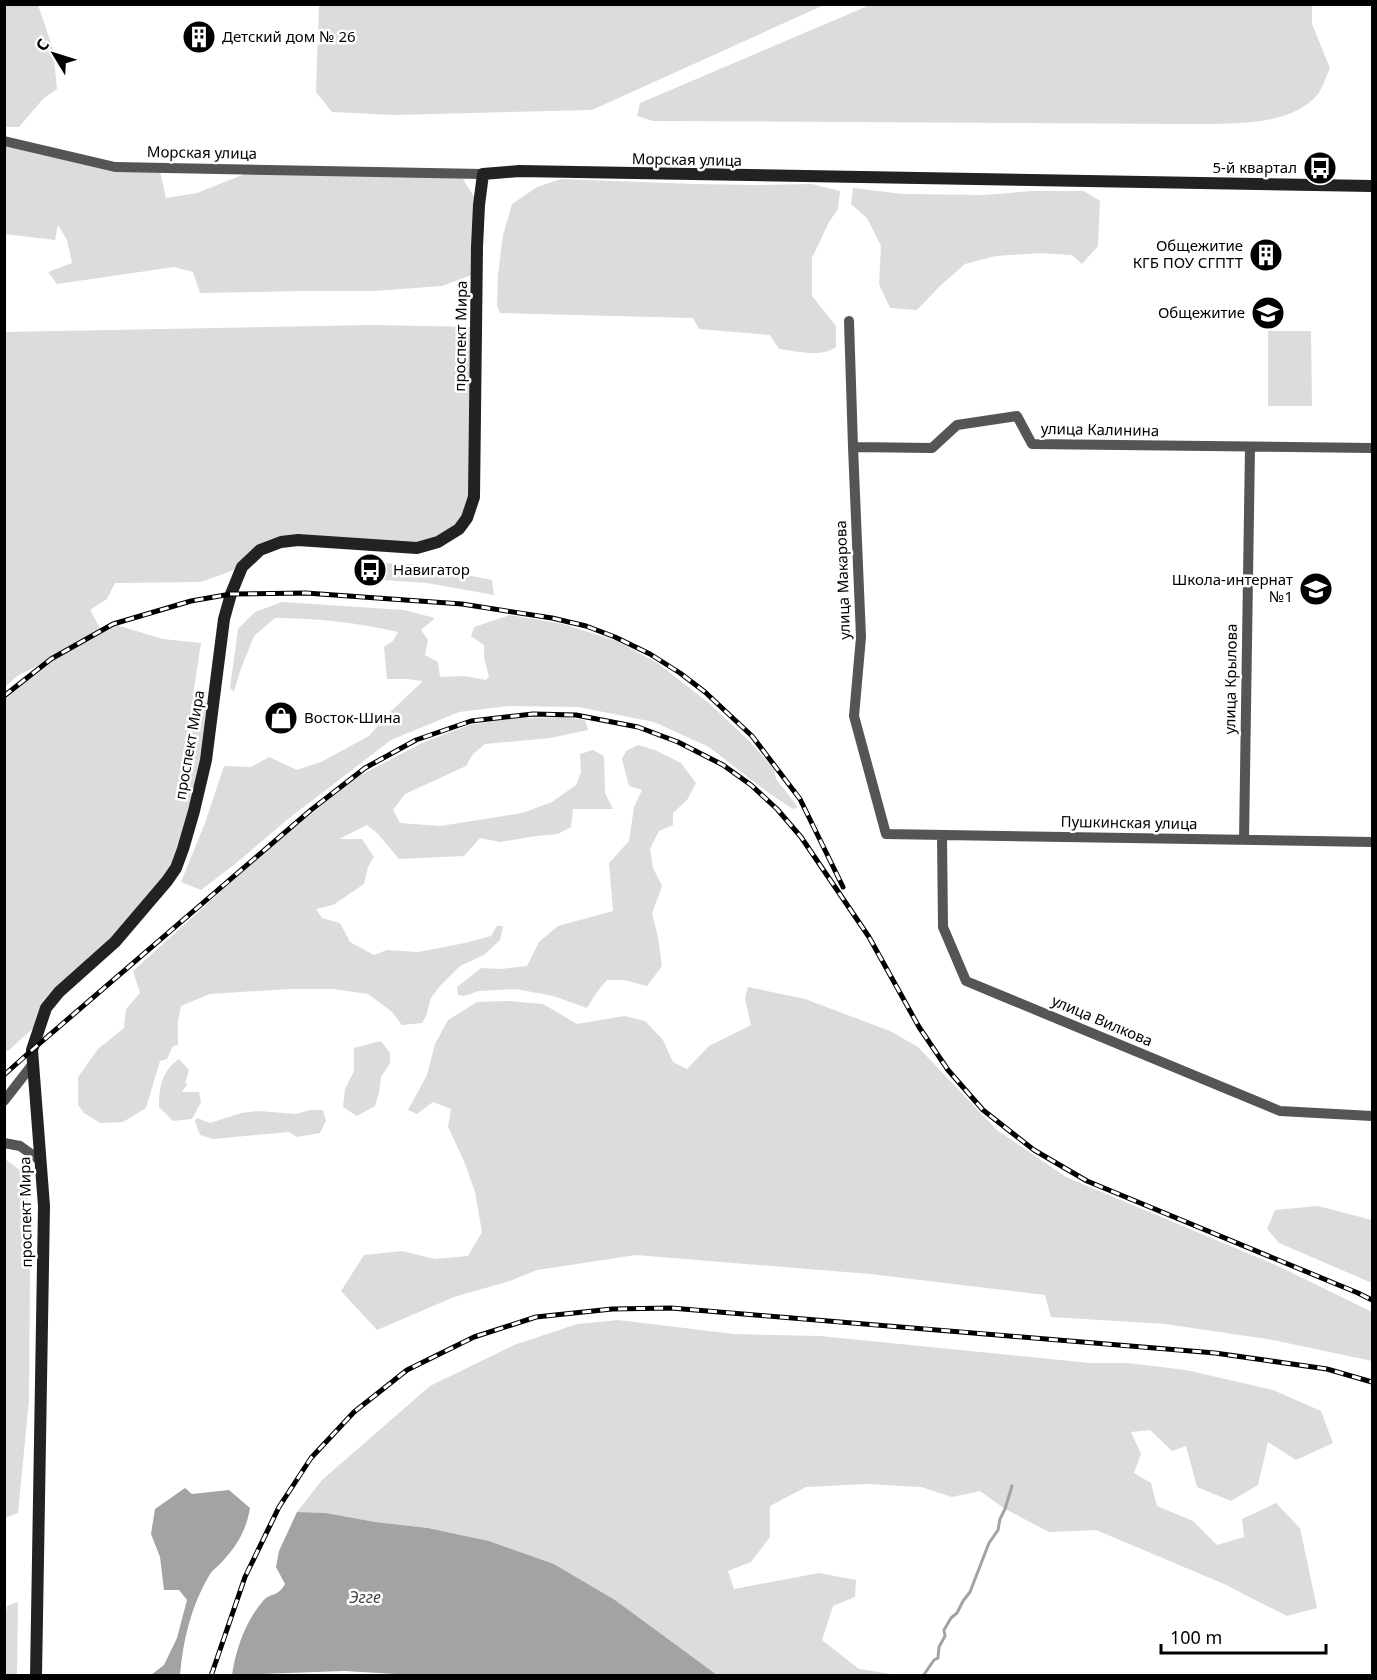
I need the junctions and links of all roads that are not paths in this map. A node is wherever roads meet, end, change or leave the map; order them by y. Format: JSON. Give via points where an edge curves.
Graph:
{"nodes":[{"id":1,"x":4,"y":141,"type":"edge"},
{"id":2,"x":483,"y":174,"type":"junction"},
{"id":3,"x":1372,"y":186,"type":"edge"},
{"id":4,"x":849,"y":321,"type":"dead end"},
{"id":5,"x":853,"y":447,"type":"junction"},
{"id":6,"x":1250,"y":447,"type":"junction"},
{"id":7,"x":1372,"y":448,"type":"edge"},
{"id":8,"x":886,"y":834,"type":"joint"},
{"id":9,"x":942,"y":835,"type":"junction"},
{"id":10,"x":1244,"y":840,"type":"junction"},
{"id":11,"x":1372,"y":842,"type":"edge"},
{"id":12,"x":32,"y":1065,"type":"junction"},
{"id":13,"x":4,"y":1101,"type":"edge"},
{"id":14,"x":1372,"y":1116,"type":"edge"},
{"id":15,"x":4,"y":1143,"type":"edge"},
{"id":16,"x":41,"y":1161,"type":"junction"},
{"id":17,"x":36,"y":1676,"type":"edge"}],
"edges":[{"from":1,"to":2,"type":"street","name":"Морская улица","via":[[115,167]]},
{"from":2,"to":3,"type":"main road","name":"Морская улица","via":[[519,171]]},
{"from":2,"to":12,"type":"main road","name":"проспект Мира","via":[[477,247],[474,497],[467,518],[459,529],[438,542],[417,548],[298,540],[260,550],[242,567],[224,618],[206,760],[176,868],[115,942],[46,1008],[32,1050]]},
{"from":4,"to":5,"type":"street","name":"улица Макарова"},
{"from":5,"to":6,"type":"street","name":"улица Калинина","via":[[932,448],[957,425],[1017,416],[1032,444]]},
{"from":5,"to":8,"type":"street","name":"улица Макарова","via":[[861,637],[854,716]]},
{"from":6,"to":7,"type":"street","name":"улица Калинина"},
{"from":6,"to":10,"type":"street","name":"улица Крылова"},
{"from":8,"to":9,"type":"street","name":"Пушкинская улица"},
{"from":9,"to":10,"type":"street","name":"Пушкинская улица"},
{"from":9,"to":14,"type":"street","name":"улица Вилкова","via":[[943,927],[966,981],[1280,1111]]},
{"from":10,"to":11,"type":"street","name":"Пушкинская улица"},
{"from":12,"to":13,"type":"street"},
{"from":12,"to":16,"type":"main road","name":"проспект Мира"},
{"from":15,"to":16,"type":"street","via":[[20,1146]]},
{"from":16,"to":17,"type":"main road","name":"проспект Мира","via":[[44,1206]]}]}
